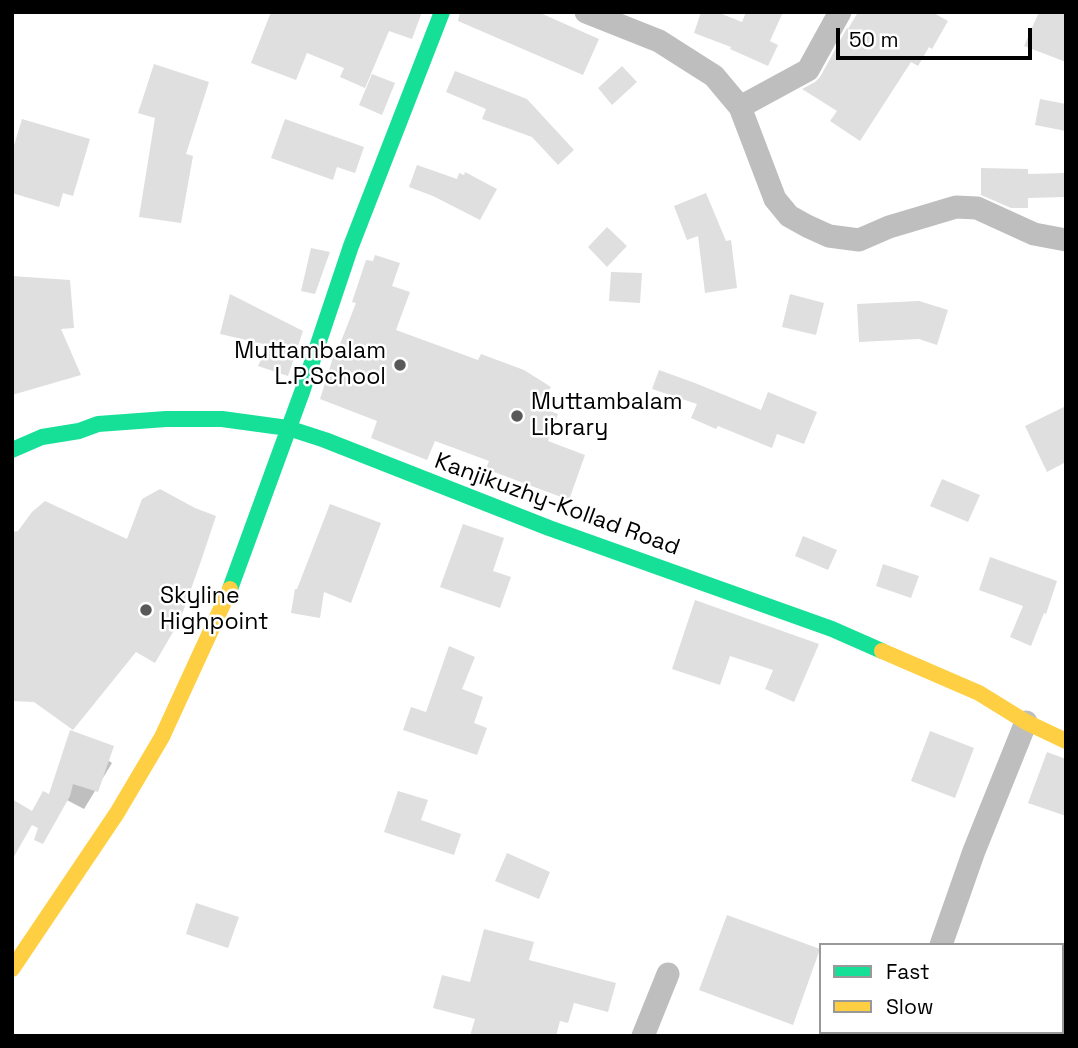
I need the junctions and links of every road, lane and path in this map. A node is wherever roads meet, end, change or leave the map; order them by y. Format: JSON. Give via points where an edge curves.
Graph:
{"nodes":[{"id":1,"x":442,"y":12,"type":"edge"},
{"id":2,"x":586,"y":12,"type":"edge"},
{"id":3,"x":841,"y":12,"type":"edge"},
{"id":4,"x":631,"y":20,"type":"edge"},
{"id":5,"x":740,"y":107,"type":"junction"},
{"id":6,"x":1066,"y":240,"type":"edge"},
{"id":7,"x":288,"y":428,"type":"junction"},
{"id":8,"x":12,"y":450,"type":"edge"},
{"id":9,"x":1026,"y":722,"type":"junction"},
{"id":10,"x":1066,"y":741,"type":"edge"},
{"id":11,"x":942,"y":943,"type":"edge"},
{"id":12,"x":12,"y":969,"type":"edge"},
{"id":13,"x":668,"y":974,"type":"dead end"},
{"id":14,"x":643,"y":1036,"type":"edge"}],
"edges":[{"from":1,"to":7,"type":"main road","via":[[351,246]]},
{"from":2,"to":4,"type":"street"},
{"from":3,"to":5,"type":"street","via":[[808,70]]},
{"from":4,"to":5,"type":"street","via":[[714,76]]},
{"from":5,"to":6,"type":"street","via":[[775,199],[789,216],[829,236],[859,240],[956,206],[977,208],[1034,234]]},
{"from":7,"to":8,"type":"main road","name":"Kanjikuzhy-Kollad Road","via":[[222,419],[99,424],[42,437]]},
{"from":7,"to":9,"type":"main road","name":"Kanjikuzhy-Kollad Road","via":[[832,629],[979,693]]},
{"from":7,"to":12,"type":"main road","via":[[228,595],[162,737]]},
{"from":9,"to":10,"type":"main road","name":"Kanjikuzhy-Kollad Road"},
{"from":9,"to":11,"type":"street"},
{"from":13,"to":14,"type":"street"}]}
